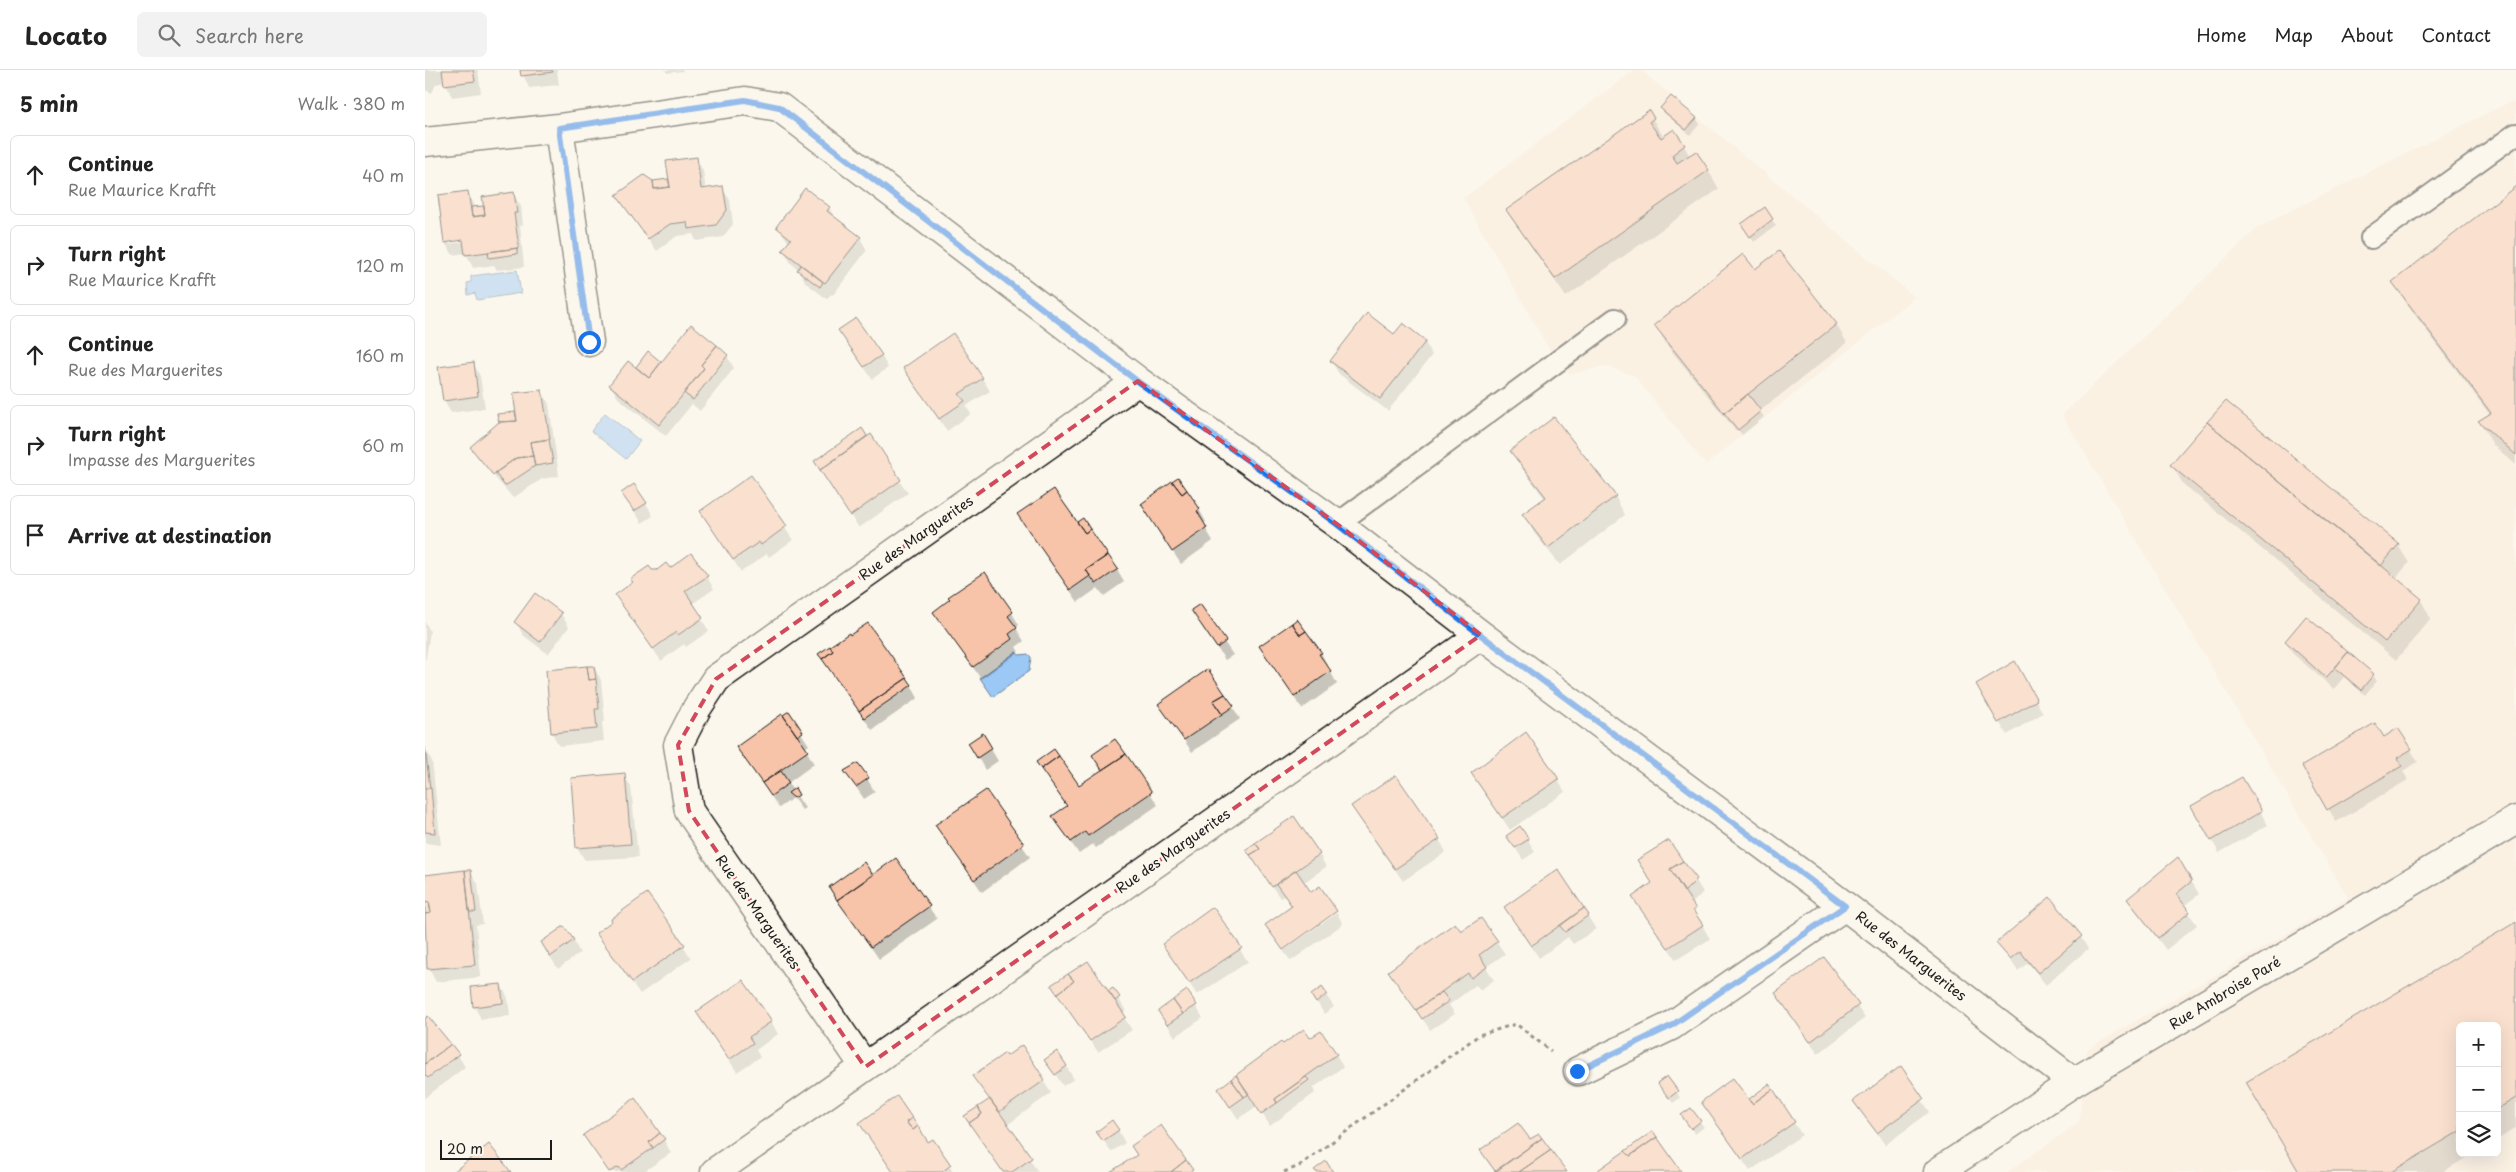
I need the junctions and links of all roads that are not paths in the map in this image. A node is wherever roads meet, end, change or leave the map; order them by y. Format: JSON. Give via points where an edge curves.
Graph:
{"nodes":[{"id":1,"x":559,"y":128,"type":"junction"},
{"id":2,"x":2516,"y":134,"type":"edge"},
{"id":3,"x":425,"y":142,"type":"edge"},
{"id":4,"x":2371,"y":238,"type":"dead end"},
{"id":5,"x":1615,"y":319,"type":"dead end"},
{"id":6,"x":589,"y":342,"type":"dead end"},
{"id":7,"x":1137,"y":381,"type":"junction"},
{"id":8,"x":1337,"y":524,"type":"junction"},
{"id":9,"x":1481,"y":635,"type":"junction"},
{"id":10,"x":2516,"y":820,"type":"edge"},
{"id":11,"x":1845,"y":906,"type":"junction"},
{"id":12,"x":865,"y":1066,"type":"junction"},
{"id":13,"x":1577,"y":1071,"type":"road end"},
{"id":14,"x":2074,"y":1082,"type":"junction"},
{"id":15,"x":1940,"y":1171,"type":"edge"},
{"id":16,"x":715,"y":1172,"type":"edge"}],
"edges":[{"from":1,"to":3,"type":"street"},
{"from":1,"to":6,"type":"street"},
{"from":1,"to":7,"type":"street","via":[[745,100],[779,107]]},
{"from":2,"to":4,"type":"lane"},
{"from":5,"to":8,"type":"lane"},
{"from":7,"to":8,"type":"street","name":"Rue des Marguerites"},
{"from":7,"to":12,"type":"street","name":"Rue des Marguerites","via":[[716,679],[679,745],[689,811]]},
{"from":8,"to":9,"type":"street","name":"Rue des Marguerites"},
{"from":9,"to":11,"type":"street","name":"Rue des Marguerites"},
{"from":9,"to":12,"type":"street","name":"Rue des Marguerites"},
{"from":10,"to":14,"type":"street","name":"Rue Ambroise Paré"},
{"from":11,"to":13,"type":"street","via":[[1671,1026]]},
{"from":11,"to":14,"type":"street","name":"Rue des Marguerites"},
{"from":12,"to":16,"type":"street","name":"Rue des Marguerites"},
{"from":14,"to":15,"type":"street","name":"Rue Ambroise Paré"}]}
